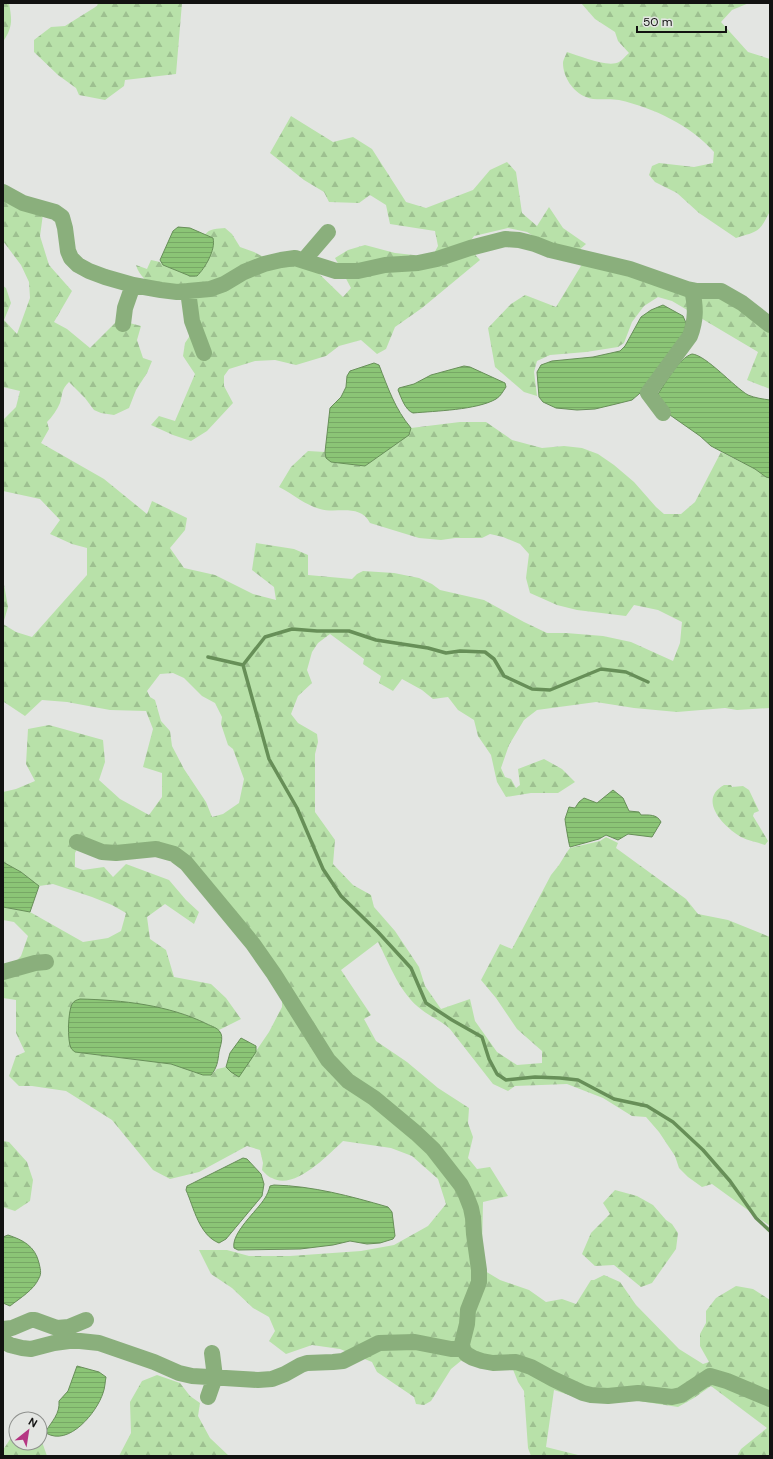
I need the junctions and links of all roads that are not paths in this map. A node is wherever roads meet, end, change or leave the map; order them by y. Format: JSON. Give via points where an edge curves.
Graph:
{"nodes":[{"id":1,"x":3,"y":192,"type":"edge"},
{"id":2,"x":328,"y":232,"type":"dead end"},
{"id":3,"x":304,"y":260,"type":"junction"},
{"id":4,"x":133,"y":285,"type":"junction"},
{"id":5,"x":692,"y":290,"type":"junction"},
{"id":6,"x":188,"y":292,"type":"junction"},
{"id":7,"x":123,"y":324,"type":"dead end"},
{"id":8,"x":770,"y":326,"type":"edge"},
{"id":9,"x":204,"y":353,"type":"dead end"},
{"id":10,"x":663,"y":413,"type":"dead end"},
{"id":11,"x":77,"y":842,"type":"dead end"},
{"id":12,"x":46,"y":962,"type":"dead end"},
{"id":13,"x":3,"y":972,"type":"edge"},
{"id":14,"x":86,"y":1320,"type":"dead end"},
{"id":15,"x":3,"y":1329,"type":"edge"},
{"id":16,"x":3,"y":1341,"type":"edge"},
{"id":17,"x":462,"y":1348,"type":"junction"},
{"id":18,"x":212,"y":1353,"type":"dead end"},
{"id":19,"x":215,"y":1377,"type":"junction"},
{"id":20,"x":208,"y":1397,"type":"dead end"},
{"id":21,"x":770,"y":1399,"type":"edge"}],
"edges":[{"from":1,"to":4,"type":"street","via":[[23,203],[55,212],[62,217],[68,251],[78,265]]},
{"from":2,"to":3,"type":"street"},
{"from":3,"to":5,"type":"street","via":[[336,271],[358,271],[437,259],[504,239],[519,240],[630,269]]},
{"from":3,"to":6,"type":"street","via":[[295,258],[264,264],[210,290]]},
{"from":4,"to":6,"type":"street"},
{"from":4,"to":7,"type":"street","via":[[125,308]]},
{"from":5,"to":8,"type":"street","via":[[721,291],[730,295]]},
{"from":5,"to":10,"type":"street","via":[[696,310],[690,336],[648,393]]},
{"from":6,"to":9,"type":"street","via":[[192,321]]},
{"from":11,"to":17,"type":"street","via":[[102,852],[156,849],[174,854],[186,863],[253,944],[328,1060],[348,1081],[374,1098],[416,1133],[433,1149],[461,1185],[471,1208],[479,1270],[479,1282],[468,1310]]},
{"from":12,"to":13,"type":"street"},
{"from":14,"to":15,"type":"street","via":[[69,1327],[57,1328],[31,1320]]},
{"from":16,"to":19,"type":"street","via":[[31,1349],[80,1340],[99,1343],[154,1362],[179,1374]]},
{"from":17,"to":19,"type":"street","via":[[451,1349],[415,1342],[386,1342],[343,1360],[301,1365],[272,1379]]},
{"from":17,"to":21,"type":"street","via":[[466,1354],[482,1361],[516,1362],[531,1367],[591,1395],[638,1394],[672,1397],[681,1395],[710,1376]]},
{"from":18,"to":19,"type":"street"},
{"from":19,"to":20,"type":"street"}]}
